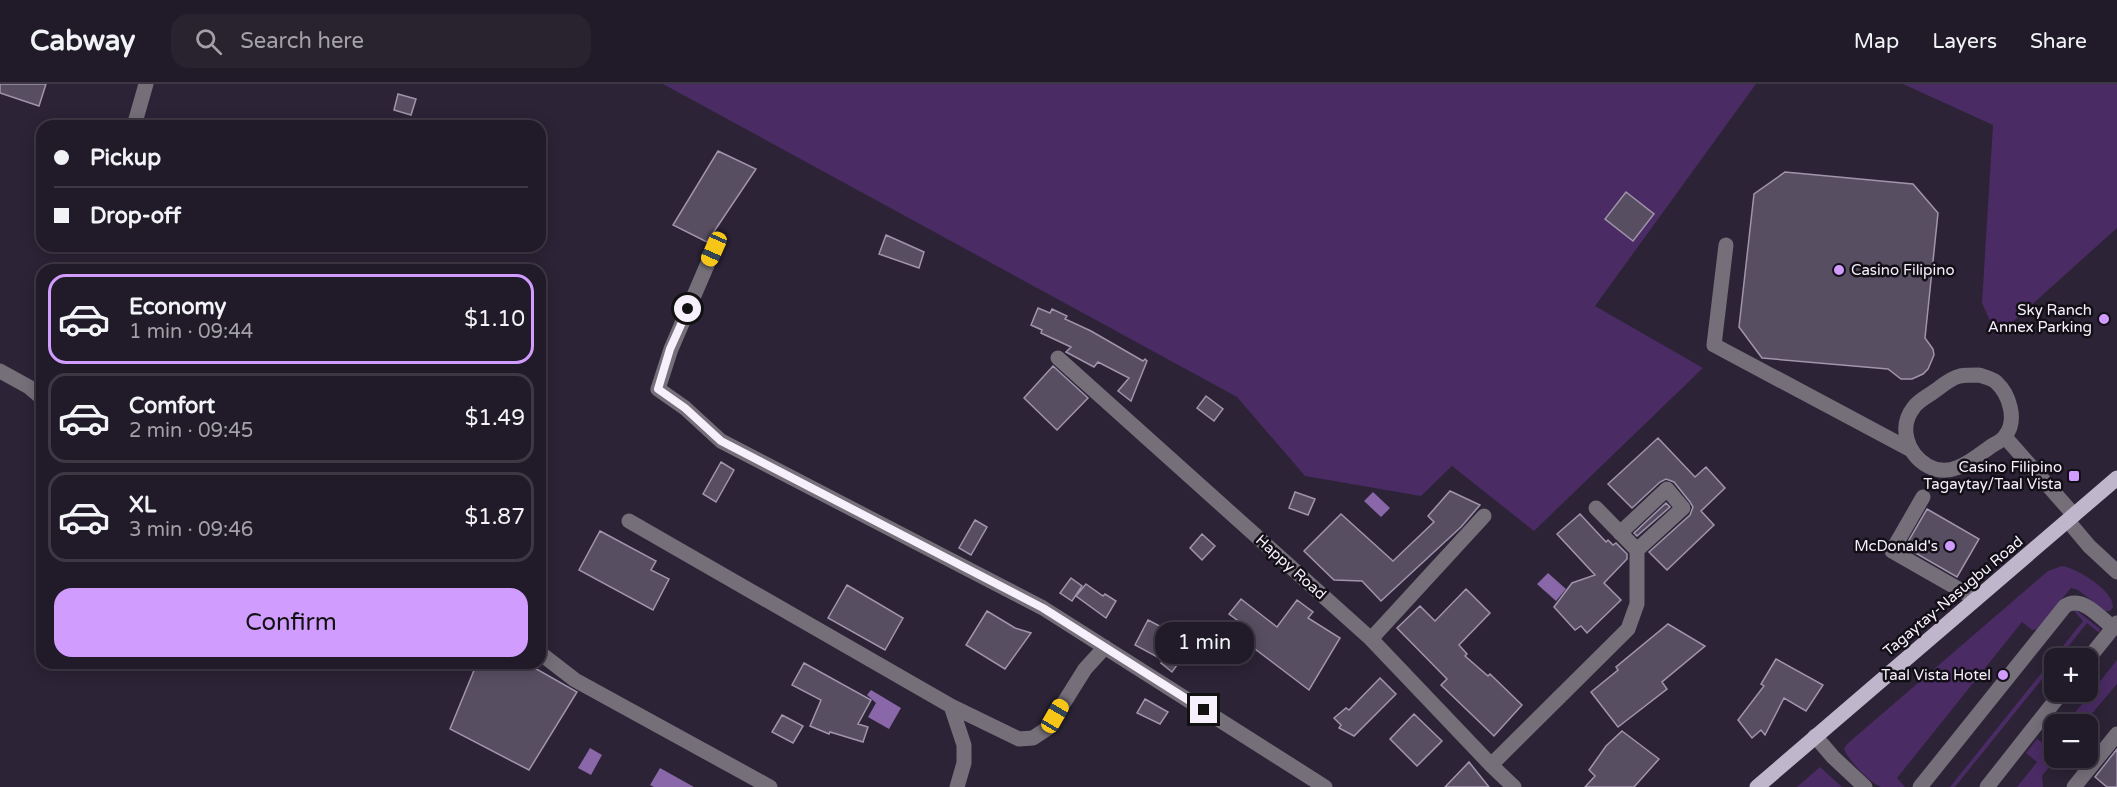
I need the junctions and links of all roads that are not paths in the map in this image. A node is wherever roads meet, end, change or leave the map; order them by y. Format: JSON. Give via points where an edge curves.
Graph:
{"nodes":[{"id":1,"x":146,"y":84,"type":"edge"},
{"id":2,"x":136,"y":120,"type":"edge"},
{"id":3,"x":1726,"y":245,"type":"dead end"},
{"id":4,"x":714,"y":249,"type":"dead end"},
{"id":5,"x":1058,"y":358,"type":"dead end"},
{"id":6,"x":0,"y":371,"type":"edge"},
{"id":7,"x":36,"y":393,"type":"edge"},
{"id":8,"x":2005,"y":437,"type":"junction"},
{"id":9,"x":1911,"y":450,"type":"junction"},
{"id":10,"x":2117,"y":478,"type":"edge"},
{"id":11,"x":1923,"y":497,"type":"dead end"},
{"id":12,"x":1596,"y":508,"type":"dead end"},
{"id":13,"x":1484,"y":516,"type":"dead end"},
{"id":14,"x":2071,"y":518,"type":"junction"},
{"id":15,"x":629,"y":521,"type":"dead end"},
{"id":16,"x":1620,"y":533,"type":"junction"},
{"id":17,"x":1637,"y":550,"type":"junction"},
{"id":18,"x":2117,"y":572,"type":"edge"},
{"id":19,"x":1976,"y":599,"type":"junction"},
{"id":20,"x":2115,"y":625,"type":"edge"},
{"id":21,"x":1371,"y":639,"type":"junction"},
{"id":22,"x":1105,"y":647,"type":"junction"},
{"id":23,"x":2097,"y":648,"type":"edge"},
{"id":24,"x":546,"y":658,"type":"edge"},
{"id":25,"x":2054,"y":702,"type":"edge"},
{"id":26,"x":951,"y":706,"type":"junction"},
{"id":27,"x":2117,"y":734,"type":"edge"},
{"id":28,"x":1815,"y":736,"type":"junction"},
{"id":29,"x":1491,"y":765,"type":"junction"},
{"id":30,"x":770,"y":787,"type":"edge"},
{"id":31,"x":957,"y":787,"type":"edge"},
{"id":32,"x":1325,"y":787,"type":"edge"},
{"id":33,"x":1514,"y":787,"type":"edge"},
{"id":34,"x":1756,"y":787,"type":"edge"},
{"id":35,"x":1865,"y":787,"type":"edge"},
{"id":36,"x":1920,"y":787,"type":"edge"},
{"id":37,"x":1987,"y":787,"type":"edge"},
{"id":38,"x":2074,"y":787,"type":"edge"}],
"edges":[{"from":1,"to":2,"type":"street"},
{"from":3,"to":9,"type":"street","via":[[1714,345]]},
{"from":4,"to":22,"type":"street","via":[[670,349],[658,389],[721,441],[1043,608]]},
{"from":5,"to":21,"type":"street","name":"Happy Road"},
{"from":6,"to":7,"type":"street"},
{"from":8,"to":9,"type":"street","via":[[1963,466],[1949,470],[1933,469],[1920,462]]},
{"from":8,"to":9,"type":"street","via":[[2011,422],[2006,394],[1994,380],[1979,375],[1960,376],[1914,407],[1905,436]]},
{"from":8,"to":14,"type":"street"},
{"from":10,"to":14,"type":"main road","name":"Tagaytay-Nasugbu Road"},
{"from":11,"to":19,"type":"street","via":[[1892,551]]},
{"from":12,"to":16,"type":"street"},
{"from":13,"to":21,"type":"street"},
{"from":14,"to":18,"type":"street","via":[[2089,546]]},
{"from":14,"to":19,"type":"main road","name":"Tagaytay-Nasugbu Road"},
{"from":15,"to":26,"type":"street"},
{"from":16,"to":17,"type":"street"},
{"from":16,"to":17,"type":"street","via":[[1667,489],[1683,508]]},
{"from":17,"to":29,"type":"street","via":[[1637,604],[1628,629]]},
{"from":19,"to":28,"type":"main road","name":"Tagaytay-Nasugbu Road"},
{"from":20,"to":23,"type":"street"},
{"from":20,"to":36,"type":"street","via":[[2082,603],[2065,606]]},
{"from":21,"to":29,"type":"street","name":"Happy Road"},
{"from":22,"to":26,"type":"street","via":[[1085,669],[1048,728],[1034,738],[1019,739]]},
{"from":22,"to":32,"type":"street"},
{"from":24,"to":30,"type":"street","via":[[575,680]]},
{"from":25,"to":37,"type":"street"},
{"from":26,"to":31,"type":"street","via":[[964,745]]},
{"from":27,"to":38,"type":"street"},
{"from":28,"to":34,"type":"main road","name":"Tagaytay-Nasugbu Road"},
{"from":28,"to":35,"type":"street"},
{"from":29,"to":33,"type":"street","name":"Happy Road"}]}
